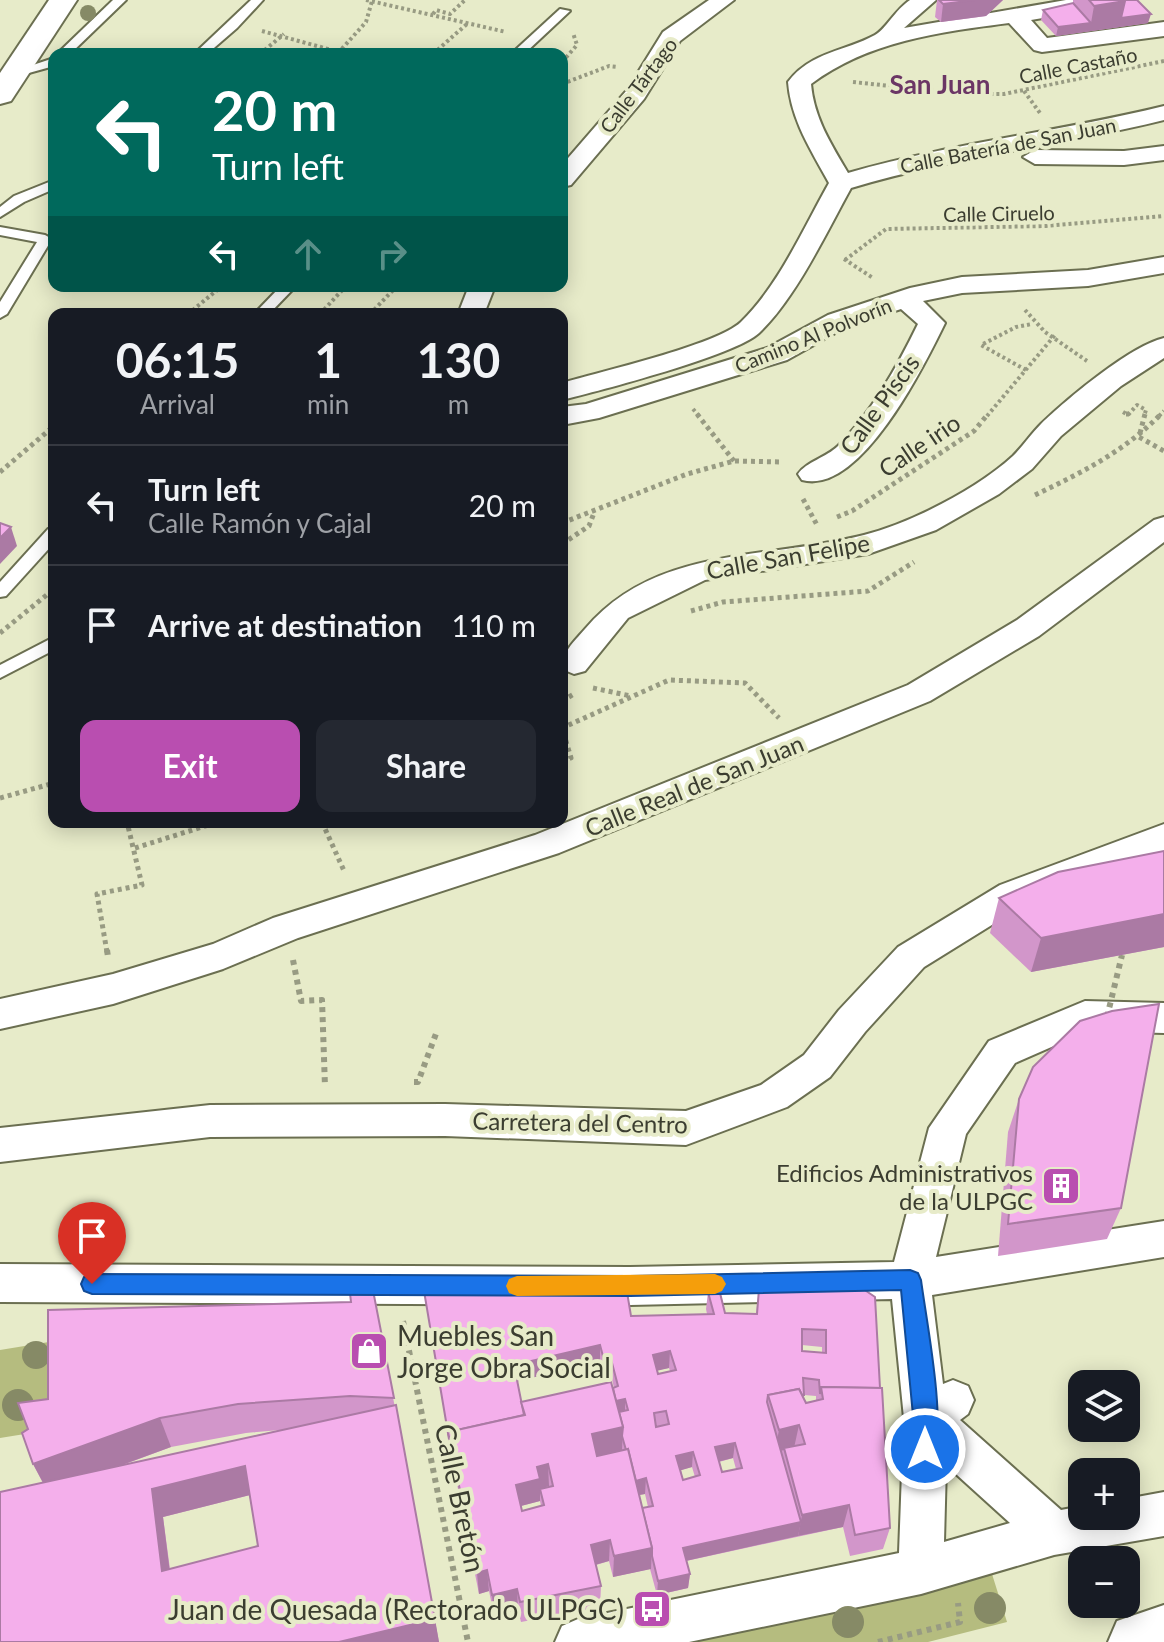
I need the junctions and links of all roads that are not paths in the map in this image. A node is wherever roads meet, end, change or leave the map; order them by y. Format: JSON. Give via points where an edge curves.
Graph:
{"nodes":[{"id":1,"x":63,"y":0,"type":"edge"},
{"id":2,"x":120,"y":0,"type":"edge"},
{"id":3,"x":257,"y":0,"type":"edge"},
{"id":4,"x":723,"y":0,"type":"edge"},
{"id":5,"x":925,"y":0,"type":"edge"},
{"id":6,"x":1080,"y":0,"type":"edge"},
{"id":7,"x":564,"y":11,"type":"dead end"},
{"id":8,"x":1009,"y":12,"type":"edge"},
{"id":9,"x":1164,"y":29,"type":"edge"},
{"id":10,"x":885,"y":39,"type":"junction"},
{"id":11,"x":69,"y":48,"type":"edge"},
{"id":12,"x":207,"y":48,"type":"edge"},
{"id":13,"x":524,"y":48,"type":"edge"},
{"id":14,"x":48,"y":65,"type":"edge"},
{"id":15,"x":5,"y":87,"type":"edge"},
{"id":16,"x":1164,"y":113,"type":"edge"},
{"id":17,"x":1164,"y":153,"type":"edge"},
{"id":18,"x":915,"y":161,"type":"junction"},
{"id":19,"x":568,"y":173,"type":"edge"},
{"id":20,"x":841,"y":183,"type":"junction"},
{"id":21,"x":48,"y":187,"type":"edge"},
{"id":22,"x":0,"y":213,"type":"edge"},
{"id":23,"x":0,"y":231,"type":"edge"},
{"id":24,"x":1164,"y":265,"type":"edge"},
{"id":25,"x":283,"y":292,"type":"edge"},
{"id":26,"x":904,"y":298,"type":"junction"},
{"id":27,"x":267,"y":308,"type":"edge"},
{"id":28,"x":0,"y":314,"type":"edge"},
{"id":29,"x":1164,"y":346,"type":"edge"},
{"id":30,"x":568,"y":390,"type":"edge"},
{"id":31,"x":568,"y":415,"type":"edge"},
{"id":32,"x":812,"y":474,"type":"road end"},
{"id":33,"x":1164,"y":527,"type":"edge"},
{"id":34,"x":48,"y":540,"type":"edge"},
{"id":35,"x":0,"y":592,"type":"edge"},
{"id":36,"x":48,"y":646,"type":"edge"},
{"id":37,"x":574,"y":663,"type":"dead end"},
{"id":38,"x":0,"y":672,"type":"edge"},
{"id":39,"x":1164,"y":837,"type":"edge"},
{"id":40,"x":0,"y":1014,"type":"edge"},
{"id":41,"x":1164,"y":1018,"type":"edge"},
{"id":42,"x":0,"y":1145,"type":"edge"},
{"id":43,"x":1164,"y":1239,"type":"edge"},
{"id":44,"x":910,"y":1280,"type":"junction"},
{"id":45,"x":0,"y":1283,"type":"edge"},
{"id":46,"x":940,"y":1409,"type":"junction"},
{"id":47,"x":1164,"y":1514,"type":"edge"},
{"id":48,"x":1054,"y":1533,"type":"junction"},
{"id":49,"x":921,"y":1571,"type":"junction"},
{"id":50,"x":1164,"y":1635,"type":"edge"},
{"id":51,"x":578,"y":1642,"type":"edge"},
{"id":52,"x":1138,"y":1642,"type":"edge"}],
"edges":[{"from":1,"to":15,"type":"street"},
{"from":2,"to":11,"type":"lane"},
{"from":3,"to":12,"type":"lane"},
{"from":4,"to":19,"type":"street","name":"Calle Tártago","via":[[671,37],[636,94]]},
{"from":5,"to":10,"type":"street","via":[[903,14]]},
{"from":6,"to":8,"type":"street","via":[[1070,7]]},
{"from":7,"to":13,"type":"lane"},
{"from":8,"to":9,"type":"street","via":[[1042,45]]},
{"from":8,"to":10,"type":"street"},
{"from":10,"to":20,"type":"street","via":[[816,65],[799,82],[801,105]]},
{"from":14,"to":15,"type":"lane"},
{"from":16,"to":18,"type":"street","name":"Calle Batería de San Juan","via":[[1075,135]]},
{"from":17,"to":18,"type":"street"},
{"from":18,"to":20,"type":"street","name":"Calle Batería de San Juan"},
{"from":20,"to":30,"type":"street","via":[[807,248],[749,329],[718,345]]},
{"from":21,"to":22,"type":"lane"},
{"from":23,"to":28,"type":"lane","via":[[45,239]]},
{"from":24,"to":26,"type":"street","name":"Camino Al Polvorín","via":[[1088,278],[962,285]]},
{"from":25,"to":27,"type":"lane"},
{"from":26,"to":31,"type":"street","name":"Camino Al Polvorín","via":[[837,321],[777,354]]},
{"from":26,"to":32,"type":"street","name":"Calle Piscis","via":[[932,323],[924,340],[869,425],[835,465]]},
{"from":29,"to":37,"type":"street","name":"Calle San Felipe","via":[[1111,380],[1051,430],[1022,463],[926,523],[868,544],[820,538],[698,571],[617,611]]},
{"from":33,"to":40,"type":"street","name":"Calle Real de San Juan","via":[[1028,628],[919,693],[547,844],[286,928],[223,955],[113,989]]},
{"from":34,"to":35,"type":"lane"},
{"from":36,"to":38,"type":"lane"},
{"from":39,"to":42,"type":"street","name":"Carretera del Centro","via":[[1012,895],[911,957],[817,1066],[774,1096],[686,1128],[445,1120],[210,1121]]},
{"from":41,"to":44,"type":"street","via":[[1085,1016],[1002,1052],[948,1128]]},
{"from":43,"to":44,"type":"street"},
{"from":44,"to":45,"type":"street","via":[[630,1286]]},
{"from":44,"to":46,"type":"street"},
{"from":46,"to":48,"type":"street"},
{"from":46,"to":49,"type":"street"},
{"from":47,"to":48,"type":"street"},
{"from":48,"to":49,"type":"street"},
{"from":49,"to":51,"type":"street"},
{"from":50,"to":52,"type":"street"}]}
